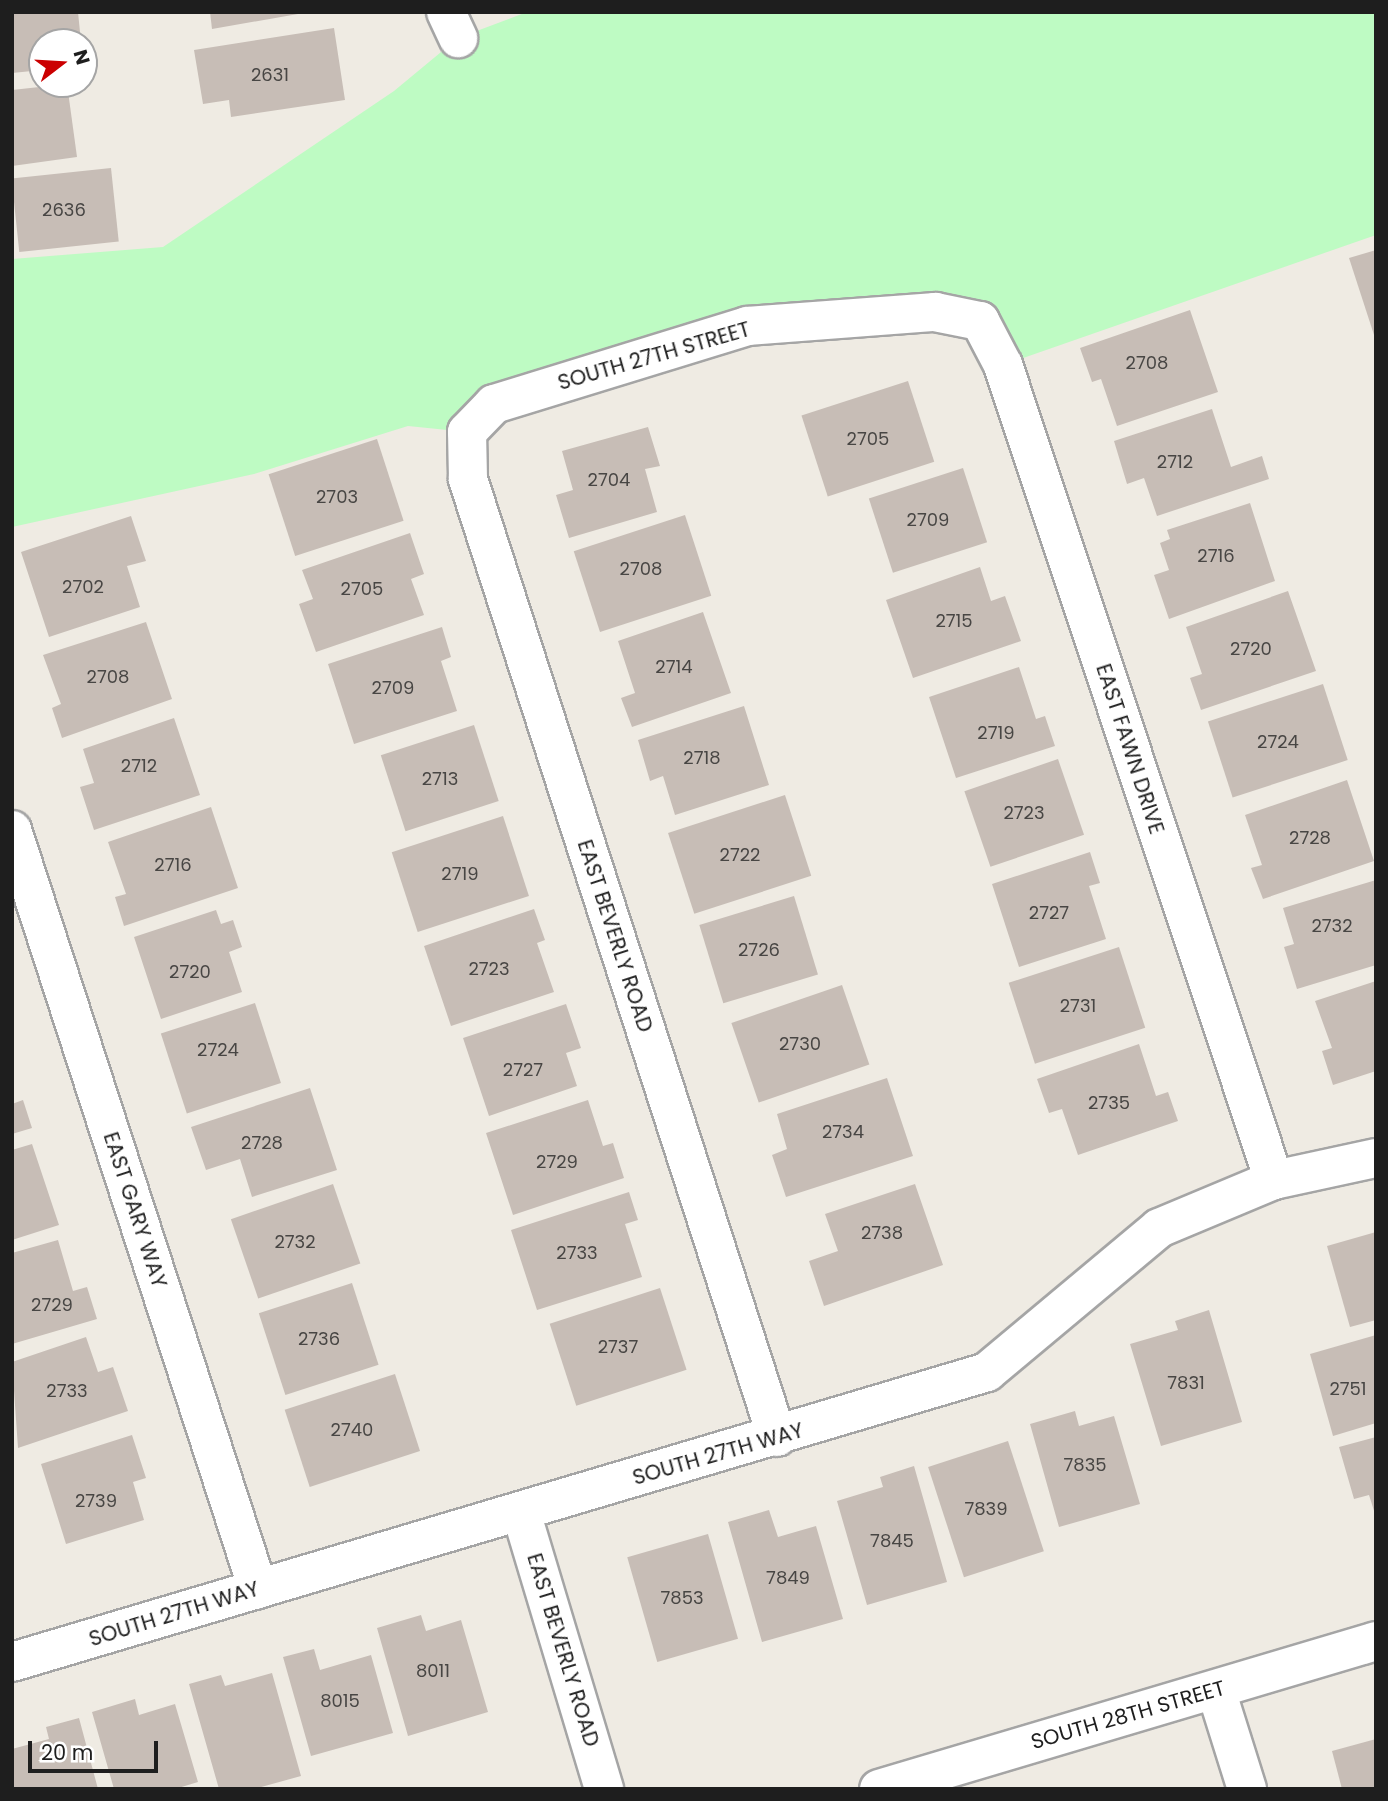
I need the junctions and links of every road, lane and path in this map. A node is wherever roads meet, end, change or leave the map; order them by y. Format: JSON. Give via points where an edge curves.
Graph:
{"nodes":[{"id":1,"x":980,"y":321,"type":"joint"},
{"id":2,"x":467,"y":432,"type":"joint"},
{"id":3,"x":12,"y":830,"type":"edge"},
{"id":4,"x":1376,"y":1158,"type":"edge"},
{"id":5,"x":1274,"y":1180,"type":"junction"},
{"id":6,"x":777,"y":1437,"type":"junction"},
{"id":7,"x":521,"y":1512,"type":"junction"},
{"id":8,"x":258,"y":1589,"type":"junction"},
{"id":9,"x":1376,"y":1641,"type":"edge"},
{"id":10,"x":12,"y":1662,"type":"edge"},
{"id":11,"x":1216,"y":1689,"type":"junction"},
{"id":12,"x":1247,"y":1786,"type":"edge"},
{"id":13,"x":604,"y":1789,"type":"edge"},
{"id":14,"x":879,"y":1789,"type":"edge"}],
"edges":[{"from":1,"to":2,"type":"street","name":"SOUTH 27TH STREET","via":[[935,313],[747,326],[494,404]]},
{"from":1,"to":5,"type":"street","name":"EAST FAWN DRIVE","via":[[1003,365]]},
{"from":2,"to":6,"type":"street","name":"EAST BEVERLY ROAD","via":[[468,479]]},
{"from":3,"to":8,"type":"street","name":"EAST GARY WAY"},
{"from":4,"to":5,"type":"street","name":"SOUTH 27TH WAY"},
{"from":5,"to":6,"type":"street","name":"SOUTH 27TH WAY","via":[[1159,1228],[987,1372]]},
{"from":6,"to":7,"type":"street","name":"SOUTH 27TH WAY"},
{"from":7,"to":8,"type":"street","name":"SOUTH 27TH WAY"},
{"from":7,"to":13,"type":"street","name":"EAST BEVERLY ROAD"},
{"from":8,"to":10,"type":"street","name":"SOUTH 27TH WAY"},
{"from":9,"to":11,"type":"street","name":"SOUTH 28TH STREET"},
{"from":11,"to":12,"type":"street"},
{"from":11,"to":14,"type":"street","name":"SOUTH 28TH STREET"}]}
